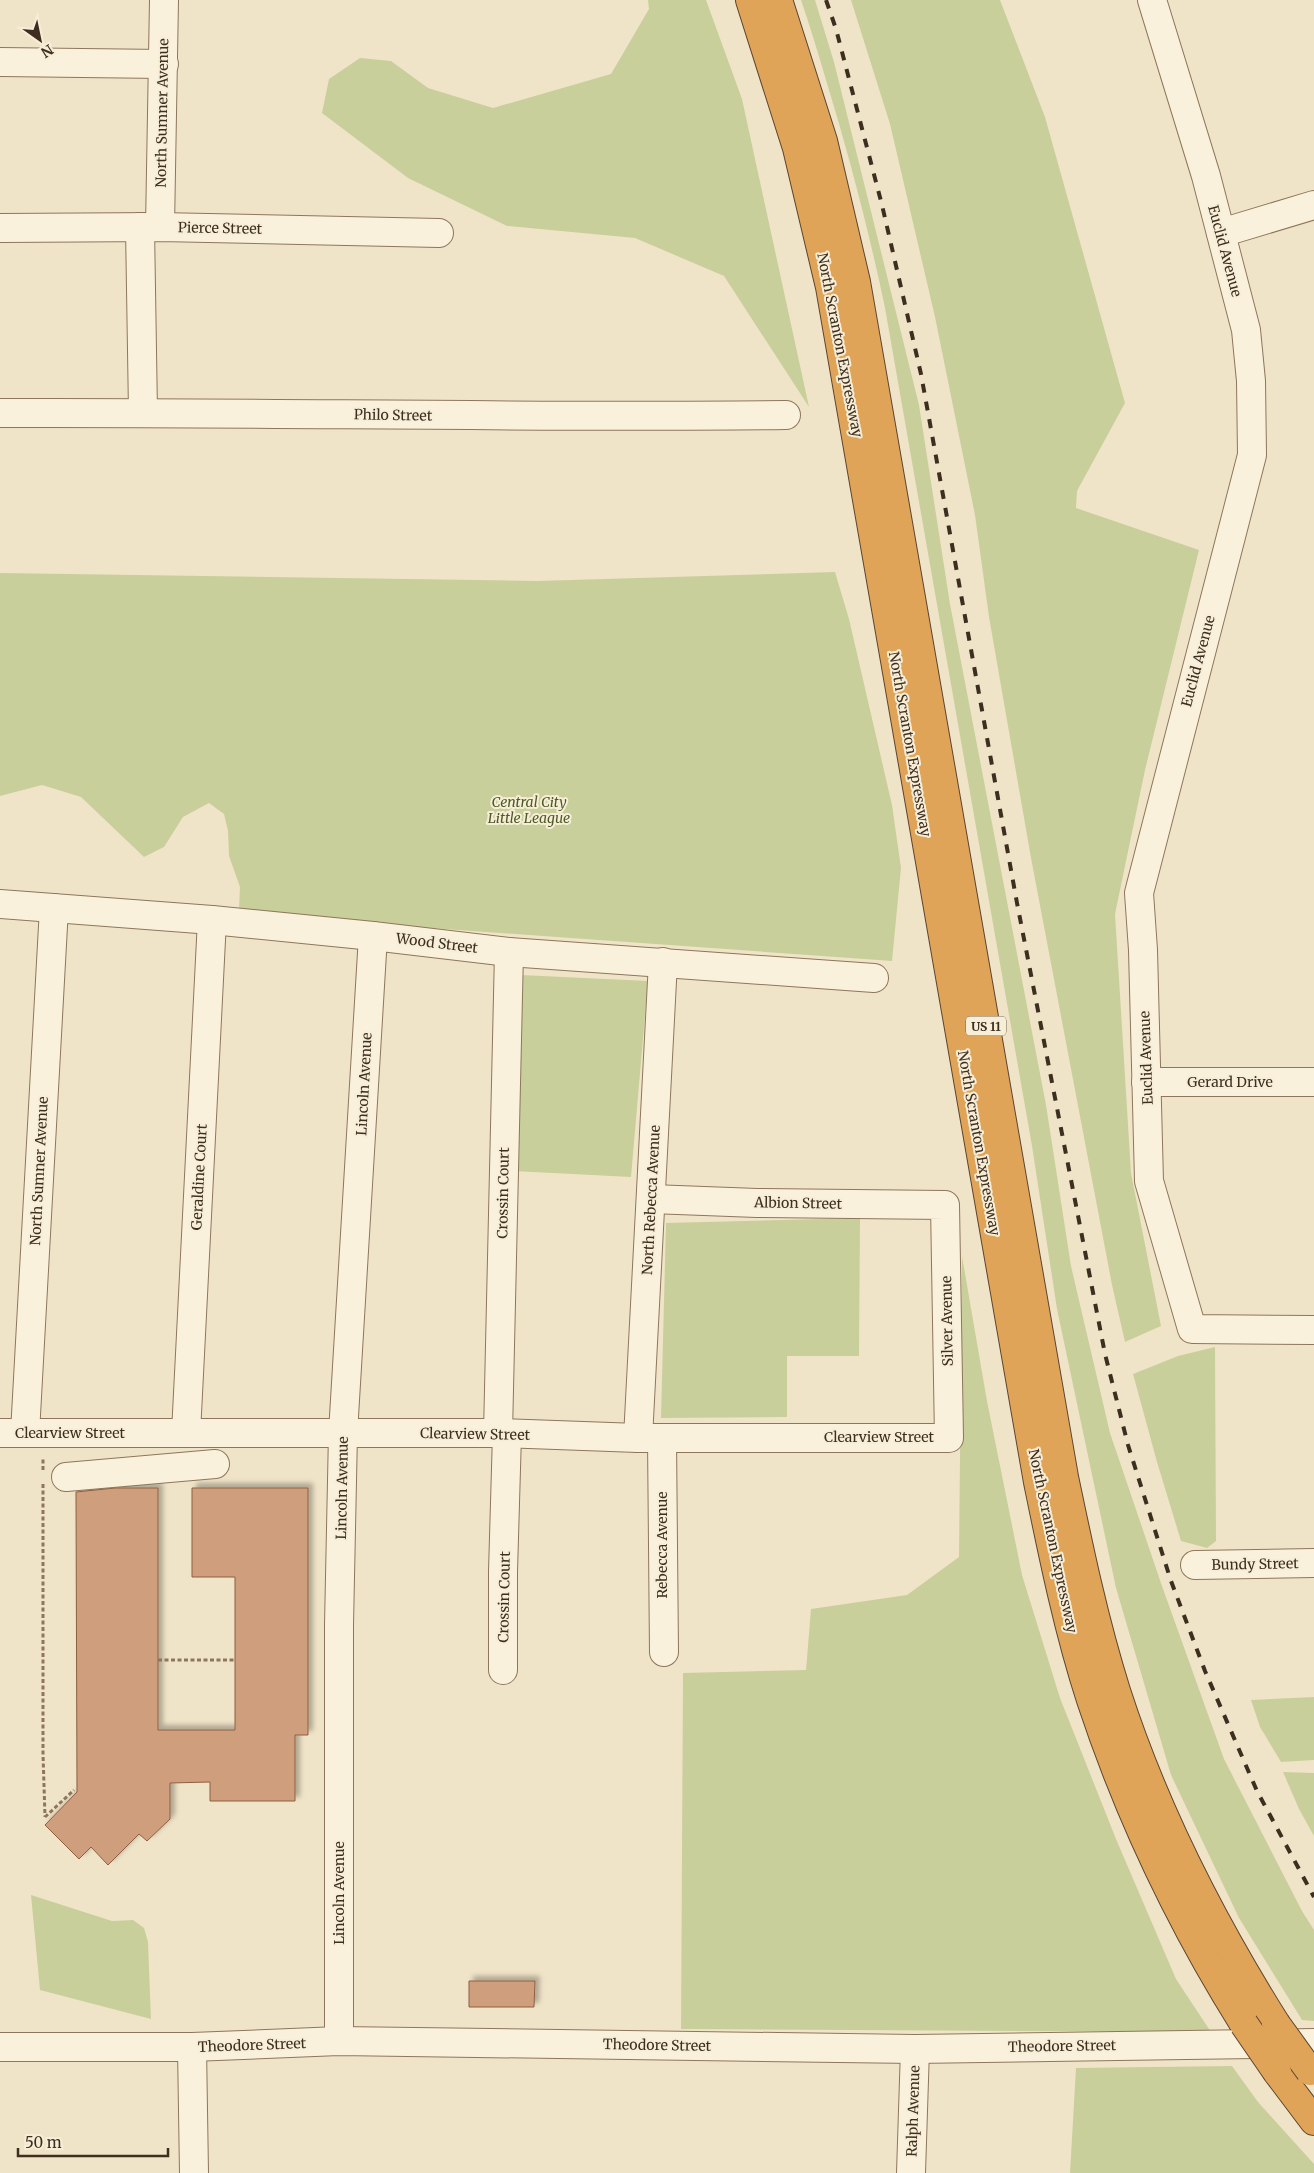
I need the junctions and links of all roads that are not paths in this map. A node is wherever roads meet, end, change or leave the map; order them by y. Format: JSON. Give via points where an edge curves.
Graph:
{"nodes":[{"id":1,"x":164,"y":0,"type":"edge"},
{"id":2,"x":750,"y":0,"type":"edge"},
{"id":3,"x":778,"y":0,"type":"edge"},
{"id":4,"x":1152,"y":0,"type":"edge"},
{"id":5,"x":0,"y":62,"type":"edge"},
{"id":6,"x":164,"y":64,"type":"junction"},
{"id":7,"x":1314,"y":205,"type":"edge"},
{"id":8,"x":150,"y":227,"type":"junction"},
{"id":9,"x":0,"y":228,"type":"edge"},
{"id":10,"x":1221,"y":233,"type":"junction"},
{"id":11,"x":439,"y":234,"type":"dead end"},
{"id":12,"x":142,"y":412,"type":"junction"},
{"id":13,"x":0,"y":413,"type":"edge"},
{"id":14,"x":786,"y":415,"type":"dead end"},
{"id":15,"x":0,"y":904,"type":"edge"},
{"id":16,"x":54,"y":908,"type":"junction"},
{"id":17,"x":212,"y":920,"type":"junction"},
{"id":18,"x":373,"y":936,"type":"junction"},
{"id":19,"x":508,"y":952,"type":"junction"},
{"id":20,"x":664,"y":962,"type":"junction"},
{"id":21,"x":874,"y":978,"type":"dead end"},
{"id":22,"x":1146,"y":1082,"type":"junction"},
{"id":23,"x":1314,"y":1082,"type":"edge"},
{"id":24,"x":651,"y":1199,"type":"junction"},
{"id":25,"x":945,"y":1204,"type":"joint"},
{"id":26,"x":1314,"y":1330,"type":"edge"},
{"id":27,"x":342,"y":1432,"type":"junction"},
{"id":28,"x":12,"y":1433,"type":"edge"},
{"id":29,"x":186,"y":1433,"type":"junction"},
{"id":30,"x":503,"y":1433,"type":"junction"},
{"id":31,"x":650,"y":1438,"type":"junction"},
{"id":32,"x":949,"y":1438,"type":"joint"},
{"id":33,"x":215,"y":1464,"type":"dead end"},
{"id":34,"x":59,"y":1468,"type":"road end"},
{"id":35,"x":1314,"y":1563,"type":"edge"},
{"id":36,"x":1195,"y":1565,"type":"dead end"},
{"id":37,"x":664,"y":1652,"type":"dead end"},
{"id":38,"x":503,"y":1670,"type":"dead end"},
{"id":39,"x":339,"y":2041,"type":"junction"},
{"id":40,"x":1314,"y":2044,"type":"edge"},
{"id":41,"x":0,"y":2047,"type":"edge"},
{"id":42,"x":192,"y":2047,"type":"junction"},
{"id":43,"x":915,"y":2049,"type":"junction"},
{"id":44,"x":1312,"y":2074,"type":"edge"},
{"id":45,"x":1314,"y":2121,"type":"edge"},
{"id":46,"x":194,"y":2173,"type":"edge"},
{"id":47,"x":911,"y":2173,"type":"edge"}],
"edges":[{"from":1,"to":6,"type":"street","name":"North Sumner Avenue"},
{"from":2,"to":45,"type":"highway","name":"North Scranton Expressway","number":"US 11","bridge":true,"via":[[797,148],[830,287],[1038,1482],[1062,1593],[1090,1698],[1148,1848],[1184,1921],[1244,2024]]},
{"from":3,"to":44,"type":"highway","name":"North Scranton Expressway","number":"US 11","bridge":true,"via":[[822,141],[856,282],[1061,1458],[1087,1586],[1116,1690],[1169,1830],[1221,1932],[1276,2024]]},
{"from":4,"to":10,"type":"street","name":"Euclid Avenue"},
{"from":5,"to":6,"type":"street"},
{"from":6,"to":8,"type":"street","name":"North Sumner Avenue"},
{"from":7,"to":10,"type":"street"},
{"from":8,"to":9,"type":"street","name":"Pierce Street"},
{"from":8,"to":11,"type":"street","name":"Pierce Street"},
{"from":8,"to":12,"type":"street","name":"North Sumner Avenue"},
{"from":10,"to":22,"type":"street","name":"Euclid Avenue","via":[[1246,330],[1251,381],[1252,455],[1139,893]]},
{"from":12,"to":13,"type":"street","name":"Philo Street"},
{"from":12,"to":14,"type":"street","name":"Philo Street","via":[[608,417]]},
{"from":15,"to":16,"type":"street","name":"Wood Street"},
{"from":16,"to":17,"type":"street","name":"Wood Street"},
{"from":16,"to":28,"type":"street","name":"North Sumner Avenue"},
{"from":17,"to":18,"type":"street","name":"Wood Street"},
{"from":17,"to":29,"type":"street","name":"Geraldine Court"},
{"from":18,"to":19,"type":"street","name":"Wood Street"},
{"from":18,"to":27,"type":"street","name":"Lincoln Avenue"},
{"from":19,"to":20,"type":"street","name":"Wood Street"},
{"from":19,"to":30,"type":"street","name":"Crossin Court"},
{"from":20,"to":21,"type":"street","name":"Wood Street"},
{"from":20,"to":24,"type":"street","name":"North Rebecca Avenue"},
{"from":22,"to":23,"type":"street","name":"Gerard Drive"},
{"from":22,"to":26,"type":"street","name":"Euclid Avenue","via":[[1149,1181],[1192,1329]]},
{"from":24,"to":25,"type":"street","name":"Albion Street"},
{"from":24,"to":31,"type":"street","name":"North Rebecca Avenue"},
{"from":25,"to":32,"type":"street","name":"Silver Avenue"},
{"from":27,"to":29,"type":"street","name":"Clearview Street"},
{"from":27,"to":30,"type":"street","name":"Clearview Street"},
{"from":27,"to":39,"type":"street","name":"Lincoln Avenue"},
{"from":28,"to":29,"type":"street","name":"Clearview Street"},
{"from":30,"to":31,"type":"street","name":"Clearview Street"},
{"from":30,"to":38,"type":"street","name":"Crossin Court"},
{"from":31,"to":32,"type":"street","name":"Clearview Street"},
{"from":31,"to":37,"type":"street","name":"Rebecca Avenue"},
{"from":33,"to":34,"type":"street"},
{"from":35,"to":36,"type":"street","name":"Bundy Street"},
{"from":39,"to":42,"type":"street","name":"Theodore Street"},
{"from":39,"to":43,"type":"street","name":"Theodore Street"},
{"from":40,"to":43,"type":"street","name":"Theodore Street"},
{"from":41,"to":42,"type":"street","name":"Theodore Street"},
{"from":42,"to":46,"type":"street"},
{"from":43,"to":47,"type":"street","name":"Ralph Avenue"}]}
